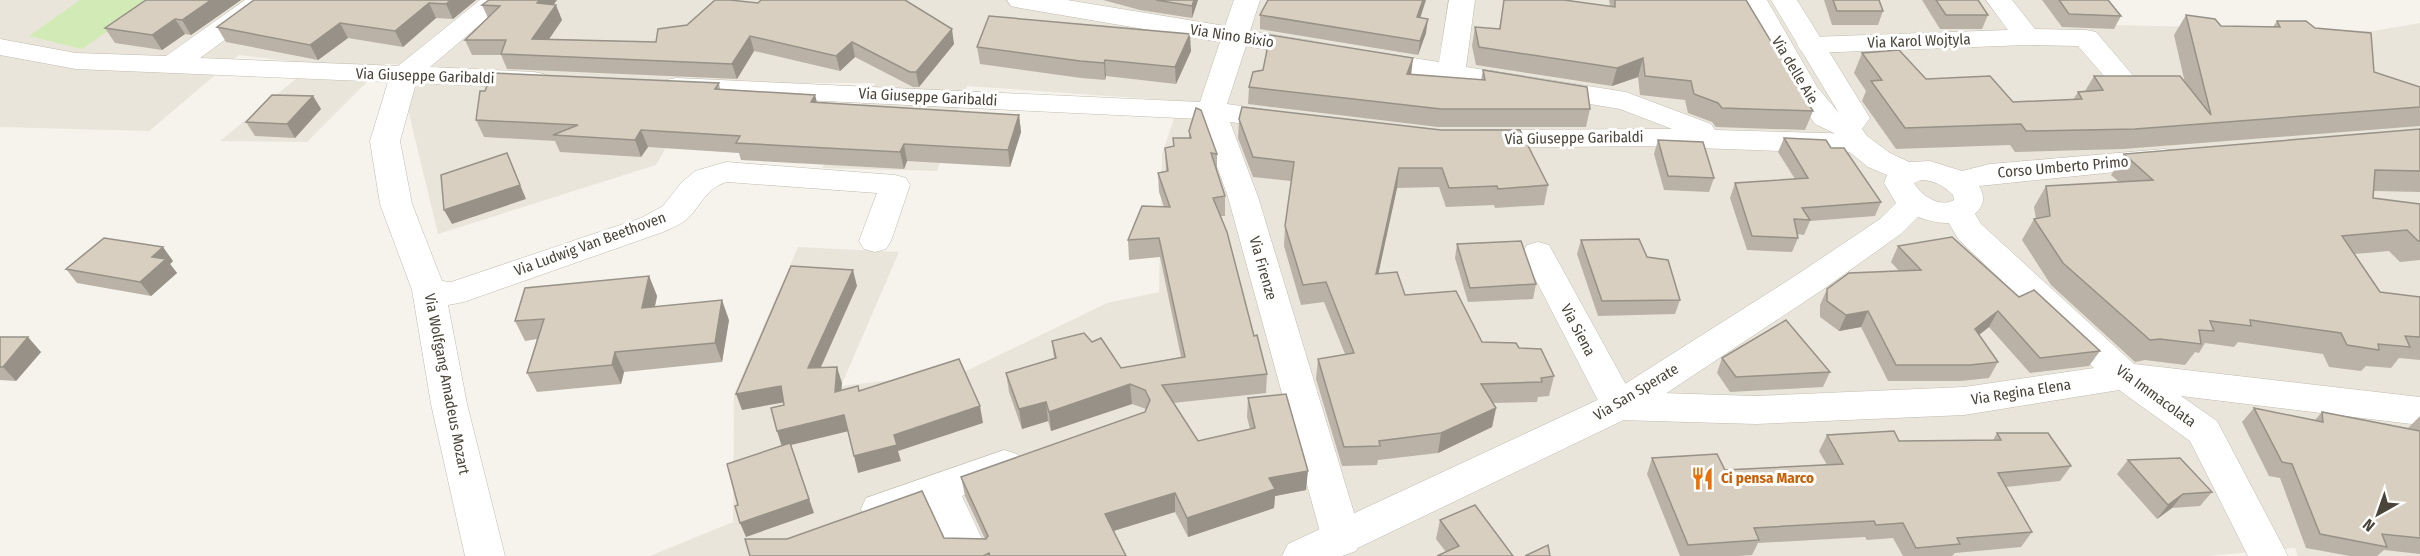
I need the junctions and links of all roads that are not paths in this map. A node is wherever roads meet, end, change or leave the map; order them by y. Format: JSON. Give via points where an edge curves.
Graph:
{"nodes":[{"id":1,"x":262,"y":0,"type":"edge"},
{"id":2,"x":496,"y":0,"type":"edge"},
{"id":3,"x":1020,"y":0,"type":"edge"},
{"id":4,"x":1247,"y":0,"type":"edge"},
{"id":5,"x":1462,"y":0,"type":"edge"},
{"id":6,"x":1754,"y":0,"type":"edge"},
{"id":7,"x":1784,"y":0,"type":"edge"},
{"id":8,"x":1999,"y":0,"type":"edge"},
{"id":9,"x":1235,"y":36,"type":"junction"},
{"id":10,"x":2027,"y":37,"type":"junction"},
{"id":11,"x":1811,"y":45,"type":"junction"},
{"id":12,"x":0,"y":47,"type":"edge"},
{"id":13,"x":171,"y":66,"type":"junction"},
{"id":14,"x":1451,"y":72,"type":"junction"},
{"id":15,"x":404,"y":75,"type":"junction"},
{"id":16,"x":556,"y":81,"type":"edge"},
{"id":17,"x":653,"y":85,"type":"edge"},
{"id":18,"x":2128,"y":86,"type":"edge"},
{"id":19,"x":1211,"y":111,"type":"junction"},
{"id":20,"x":1313,"y":123,"type":"edge"},
{"id":21,"x":1852,"y":135,"type":"junction"},
{"id":22,"x":1458,"y":138,"type":"edge"},
{"id":23,"x":1722,"y":138,"type":"junction"},
{"id":24,"x":2186,"y":156,"type":"edge"},
{"id":25,"x":1911,"y":188,"type":"junction"},
{"id":26,"x":1958,"y":196,"type":"junction"},
{"id":27,"x":875,"y":241,"type":"dead end"},
{"id":28,"x":1538,"y":254,"type":"dead end"},
{"id":29,"x":429,"y":290,"type":"junction"},
{"id":30,"x":2125,"y":376,"type":"junction"},
{"id":31,"x":1619,"y":406,"type":"junction"},
{"id":32,"x":2420,"y":411,"type":"edge"},
{"id":33,"x":1041,"y":452,"type":"edge"},
{"id":34,"x":939,"y":488,"type":"junction"},
{"id":35,"x":853,"y":518,"type":"edge"},
{"id":36,"x":1342,"y":539,"type":"junction"},
{"id":37,"x":485,"y":556,"type":"edge"},
{"id":38,"x":970,"y":556,"type":"edge"},
{"id":39,"x":1302,"y":556,"type":"edge"},
{"id":40,"x":2268,"y":556,"type":"edge"}],
"edges":[{"from":1,"to":13,"type":"street"},
{"from":2,"to":15,"type":"street"},
{"from":3,"to":9,"type":"street","name":"Via Nino Bixio"},
{"from":4,"to":9,"type":"street"},
{"from":5,"to":14,"type":"street"},
{"from":6,"to":21,"type":"street","name":"Via delle Aie","via":[[1825,117]]},
{"from":7,"to":11,"type":"street","name":"Via delle Aie"},
{"from":8,"to":10,"type":"street"},
{"from":9,"to":14,"type":"street","name":"Via Nino Bixio"},
{"from":9,"to":19,"type":"street"},
{"from":10,"to":11,"type":"street","name":"Via Karol Wojtyla"},
{"from":10,"to":18,"type":"street","name":"Via Karol Wojtyla","via":[[2086,38]]},
{"from":11,"to":21,"type":"street","name":"Via delle Aie","via":[[1856,118]]},
{"from":12,"to":13,"type":"street","name":"Via Giuseppe Garibaldi","via":[[76,61]]},
{"from":13,"to":15,"type":"street","name":"Via Giuseppe Garibaldi"},
{"from":14,"to":23,"type":"street","name":"Via Nino Bixio","via":[[1626,101]]},
{"from":15,"to":16,"type":"street","name":"Via Giuseppe Garibaldi"},
{"from":15,"to":29,"type":"street","name":"Via Wolfgang Amadeus Mozart","via":[[385,141],[396,204]]},
{"from":17,"to":19,"type":"street","name":"Via Giuseppe Garibaldi"},
{"from":19,"to":20,"type":"street","name":"Via Giuseppe Garibaldi"},
{"from":19,"to":36,"type":"street","name":"Via Firenze","via":[[1243,197]]},
{"from":21,"to":23,"type":"street","name":"Via Giuseppe Garibaldi","via":[[1835,144]]},
{"from":21,"to":25,"type":"street","name":"Via delle Aie"},
{"from":22,"to":23,"type":"street","name":"Via Giuseppe Garibaldi"},
{"from":24,"to":26,"type":"street","name":"Corso Umberto Primo","via":[[1990,174]]},
{"from":25,"to":26,"type":"street","via":[[1926,170],[1937,172]]},
{"from":25,"to":31,"type":"street","name":"Via San Sperate","via":[[1891,226]]},
{"from":26,"to":30,"type":"street","name":"Via Immacolata","via":[[1969,231]]},
{"from":27,"to":29,"type":"street","name":"Via Ludwig Van Beethoven","via":[[895,185],[726,172],[706,178],[674,213],[652,225],[452,294]]},
{"from":28,"to":31,"type":"street","name":"Via Siena"},
{"from":29,"to":37,"type":"street","name":"Via Wolfgang Amadeus Mozart","via":[[449,404]]},
{"from":30,"to":31,"type":"street","name":"Via Regina Elena","via":[[1964,401],[1756,410]]},
{"from":30,"to":32,"type":"street","name":"Via Regina Elena"},
{"from":30,"to":40,"type":"street","name":"Via Immacolata","via":[[2204,431]]},
{"from":31,"to":36,"type":"street","name":"Via San Sperate"},
{"from":33,"to":34,"type":"street"},
{"from":34,"to":35,"type":"street"},
{"from":34,"to":38,"type":"street"},
{"from":36,"to":39,"type":"street","name":"Via San Sperate"}]}
